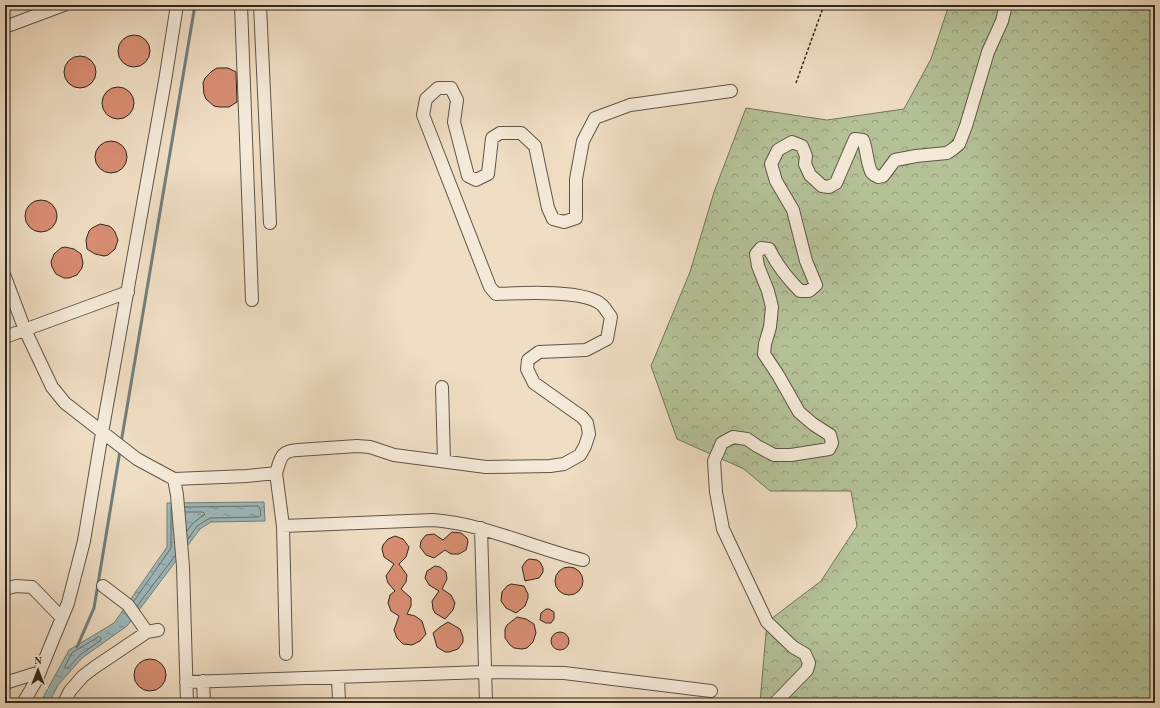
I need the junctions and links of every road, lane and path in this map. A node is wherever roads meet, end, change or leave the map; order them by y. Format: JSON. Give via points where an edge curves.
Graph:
{"nodes":[{"id":1,"x":64,"y":5,"type":"edge"},
{"id":2,"x":177,"y":5,"type":"edge"},
{"id":3,"x":241,"y":5,"type":"edge"},
{"id":4,"x":260,"y":5,"type":"edge"},
{"id":5,"x":824,"y":5,"type":"edge"},
{"id":6,"x":1006,"y":5,"type":"edge"},
{"id":7,"x":49,"y":8,"type":"edge"},
{"id":8,"x":5,"y":26,"type":"edge"},
{"id":9,"x":796,"y":83,"type":"dead end"},
{"id":10,"x":731,"y":91,"type":"dead end"},
{"id":11,"x":270,"y":223,"type":"dead end"},
{"id":12,"x":5,"y":277,"type":"edge"},
{"id":13,"x":128,"y":292,"type":"junction"},
{"id":14,"x":252,"y":300,"type":"dead end"},
{"id":15,"x":25,"y":330,"type":"junction"},
{"id":16,"x":5,"y":337,"type":"edge"},
{"id":17,"x":442,"y":387,"type":"dead end"},
{"id":18,"x":102,"y":433,"type":"junction"},
{"id":19,"x":444,"y":462,"type":"junction"},
{"id":20,"x":276,"y":473,"type":"junction"},
{"id":21,"x":174,"y":479,"type":"junction"},
{"id":22,"x":282,"y":526,"type":"junction"},
{"id":23,"x":481,"y":528,"type":"junction"},
{"id":24,"x":583,"y":560,"type":"dead end"},
{"id":25,"x":102,"y":586,"type":"dead end"},
{"id":26,"x":5,"y":589,"type":"edge"},
{"id":27,"x":62,"y":618,"type":"junction"},
{"id":28,"x":286,"y":654,"type":"dead end"},
{"id":29,"x":40,"y":672,"type":"junction"},
{"id":30,"x":485,"y":672,"type":"junction"},
{"id":31,"x":338,"y":676,"type":"junction"},
{"id":32,"x":203,"y":681,"type":"junction"},
{"id":33,"x":186,"y":682,"type":"junction"},
{"id":34,"x":5,"y":684,"type":"edge"},
{"id":35,"x":711,"y":691,"type":"dead end"},
{"id":36,"x":23,"y":703,"type":"edge"},
{"id":37,"x":64,"y":703,"type":"edge"},
{"id":38,"x":187,"y":703,"type":"edge"},
{"id":39,"x":204,"y":703,"type":"edge"},
{"id":40,"x":339,"y":703,"type":"edge"},
{"id":41,"x":486,"y":703,"type":"edge"},
{"id":42,"x":775,"y":703,"type":"edge"}],
"edges":[{"from":1,"to":7,"type":"street"},
{"from":2,"to":13,"type":"street"},
{"from":3,"to":14,"type":"street"},
{"from":4,"to":11,"type":"street"},
{"from":5,"to":9,"type":"path"},
{"from":6,"to":42,"type":"street","via":[[988,52],[966,126],[959,144],[953,149],[947,153],[895,160],[883,176],[878,177],[872,173],[869,166],[864,140],[855,139],[836,183],[829,187],[822,186],[810,175],[802,146],[792,142],[778,150],[771,164],[776,182],[793,210],[806,261],[816,285],[809,291],[800,291],[776,263],[769,249],[761,248],[756,254],[772,307],[764,354],[798,412],[830,435],[832,443],[829,449],[791,456],[774,455],[747,439],[733,437],[722,443],[714,461],[716,492],[723,529],[767,622],[793,647],[805,654],[809,663],[807,670]]},
{"from":7,"to":8,"type":"street"},
{"from":10,"to":19,"type":"street","via":[[630,105],[595,118],[583,141],[576,179],[576,218],[564,222],[552,219],[535,146],[521,133],[500,133],[492,138],[488,174],[476,180],[468,176],[454,122],[457,100],[451,88],[438,88],[426,99],[423,115],[490,287],[496,294],[554,292],[587,298],[602,304],[611,317],[607,339],[586,350],[539,352],[528,360],[527,369],[534,383],[587,423],[589,434],[580,454],[564,464],[550,466],[486,467]]},
{"from":12,"to":15,"type":"street"},
{"from":13,"to":15,"type":"street"},
{"from":13,"to":18,"type":"street"},
{"from":15,"to":16,"type":"street"},
{"from":15,"to":18,"type":"street","via":[[52,387],[65,403]]},
{"from":17,"to":19,"type":"street"},
{"from":18,"to":21,"type":"street","via":[[136,459]]},
{"from":18,"to":27,"type":"street","via":[[84,541]]},
{"from":19,"to":20,"type":"street","via":[[357,446],[288,450],[282,455]]},
{"from":20,"to":21,"type":"street"},
{"from":20,"to":22,"type":"street"},
{"from":21,"to":33,"type":"street","via":[[183,566]]},
{"from":22,"to":23,"type":"street","via":[[433,520]]},
{"from":22,"to":28,"type":"street"},
{"from":23,"to":24,"type":"street"},
{"from":23,"to":30,"type":"street"},
{"from":25,"to":37,"type":"street","via":[[128,605],[153,631],[94,666],[70,691]]},
{"from":26,"to":27,"type":"street","via":[[16,586],[32,588]]},
{"from":27,"to":29,"type":"street"},
{"from":29,"to":34,"type":"street"},
{"from":29,"to":36,"type":"street"},
{"from":30,"to":31,"type":"street"},
{"from":30,"to":35,"type":"street","via":[[564,673]]},
{"from":30,"to":41,"type":"street"},
{"from":31,"to":32,"type":"street"},
{"from":31,"to":40,"type":"street"},
{"from":32,"to":33,"type":"street"},
{"from":32,"to":39,"type":"street"},
{"from":33,"to":38,"type":"street"}]}
